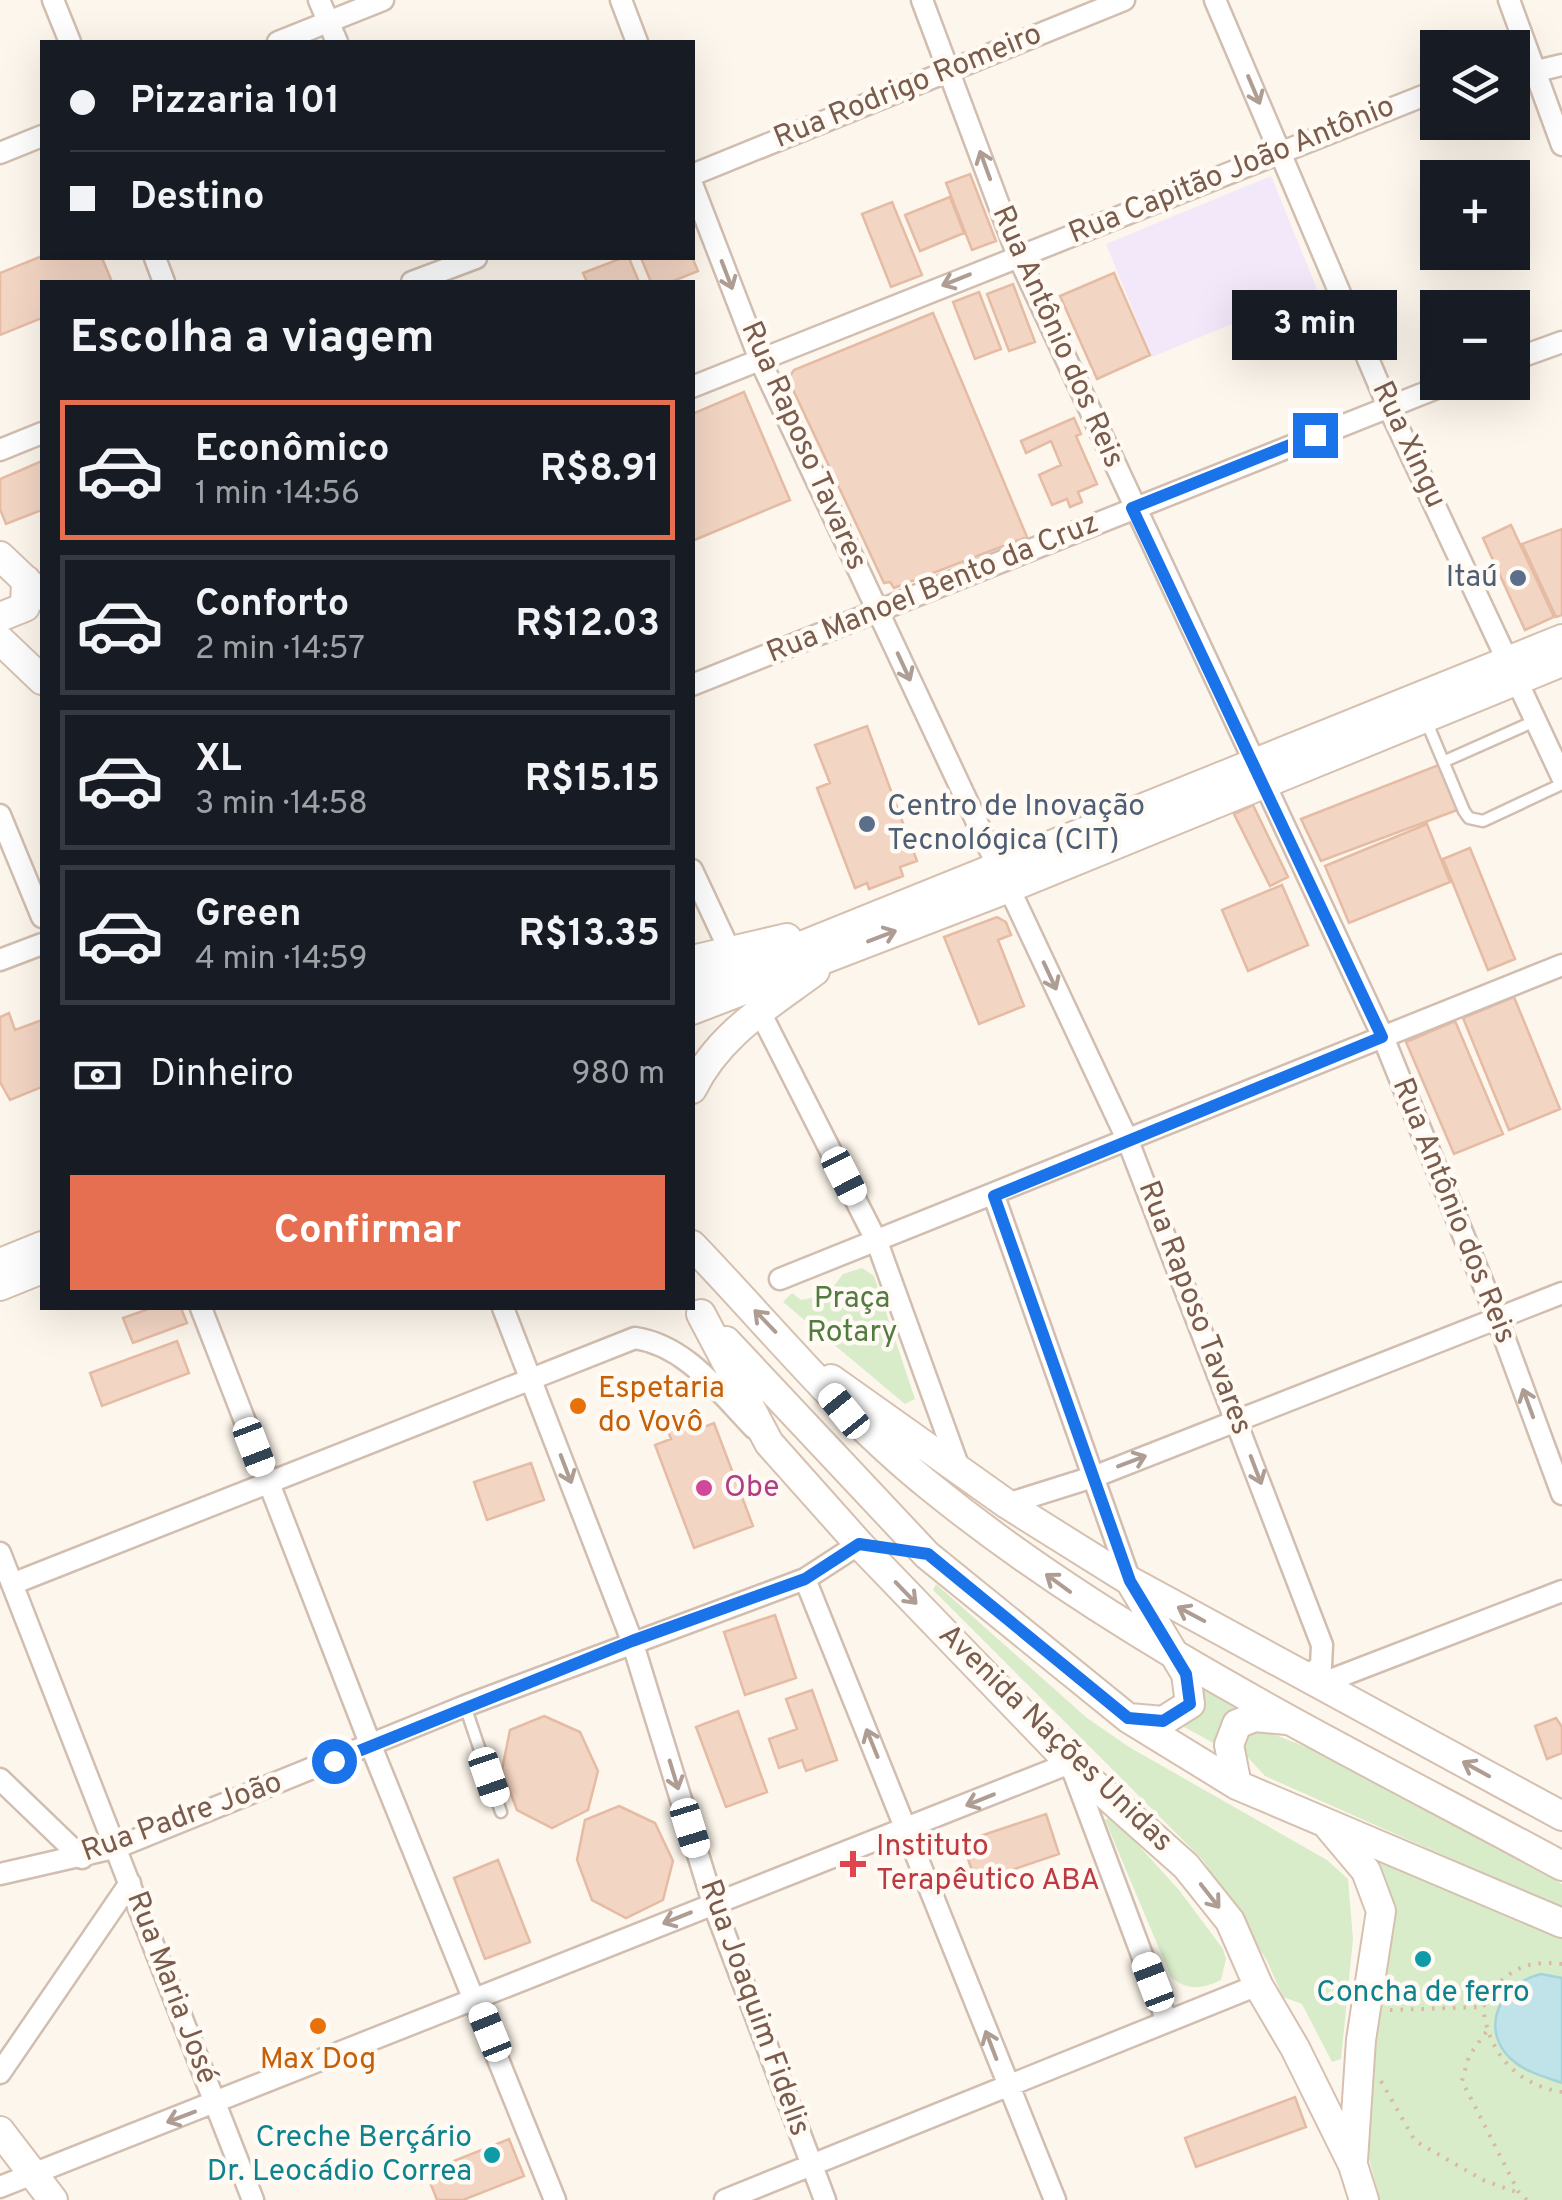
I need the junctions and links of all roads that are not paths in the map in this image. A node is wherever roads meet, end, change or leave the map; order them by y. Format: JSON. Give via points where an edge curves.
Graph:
{"nodes":[{"id":1,"x":53,"y":0,"type":"edge"},
{"id":2,"x":320,"y":0,"type":"edge"},
{"id":3,"x":383,"y":0,"type":"edge"},
{"id":4,"x":621,"y":0,"type":"edge"},
{"id":5,"x":922,"y":0,"type":"edge"},
{"id":6,"x":1124,"y":0,"type":"edge"},
{"id":7,"x":1215,"y":0,"type":"edge"},
{"id":8,"x":1508,"y":0,"type":"edge"},
{"id":9,"x":332,"y":32,"type":"edge"},
{"id":10,"x":69,"y":40,"type":"edge"},
{"id":11,"x":289,"y":40,"type":"edge"},
{"id":12,"x":637,"y":40,"type":"edge"},
{"id":13,"x":1562,"y":66,"type":"edge"},
{"id":14,"x":949,"y":69,"type":"junction"},
{"id":15,"x":1536,"y":73,"type":"junction"},
{"id":16,"x":1530,"y":74,"type":"edge"},
{"id":17,"x":1420,"y":97,"type":"edge"},
{"id":18,"x":40,"y":137,"type":"edge"},
{"id":19,"x":1562,"y":145,"type":"edge"},
{"id":20,"x":0,"y":153,"type":"edge"},
{"id":21,"x":1280,"y":153,"type":"junction"},
{"id":22,"x":695,"y":174,"type":"edge"},
{"id":23,"x":695,"y":192,"type":"edge"},
{"id":24,"x":1018,"y":256,"type":"junction"},
{"id":25,"x":470,"y":260,"type":"edge"},
{"id":26,"x":426,"y":274,"type":"edge"},
{"id":27,"x":1562,"y":342,"type":"edge"},
{"id":28,"x":1530,"y":354,"type":"edge"},
{"id":29,"x":760,"y":360,"type":"junction"},
{"id":30,"x":695,"y":386,"type":"edge"},
{"id":31,"x":1420,"y":394,"type":"edge"},
{"id":32,"x":1388,"y":406,"type":"junction"},
{"id":33,"x":40,"y":434,"type":"edge"},
{"id":34,"x":0,"y":450,"type":"edge"},
{"id":35,"x":1132,"y":508,"type":"junction"},
{"id":36,"x":0,"y":556,"type":"edge"},
{"id":37,"x":34,"y":588,"type":"edge"},
{"id":38,"x":878,"y":612,"type":"junction"},
{"id":39,"x":0,"y":618,"type":"edge"},
{"id":40,"x":1562,"y":639,"type":"edge"},
{"id":41,"x":0,"y":640,"type":"edge"},
{"id":42,"x":1562,"y":662,"type":"edge"},
{"id":43,"x":1512,"y":669,"type":"junction"},
{"id":44,"x":40,"y":678,"type":"edge"},
{"id":45,"x":695,"y":684,"type":"edge"},
{"id":46,"x":1425,"y":717,"type":"junction"},
{"id":47,"x":1536,"y":721,"type":"junction"},
{"id":48,"x":1445,"y":761,"type":"junction"},
{"id":49,"x":1258,"y":775,"type":"junction"},
{"id":50,"x":1562,"y":780,"type":"edge"},
{"id":51,"x":0,"y":816,"type":"edge"},
{"id":52,"x":695,"y":878,"type":"edge"},
{"id":53,"x":1003,"y":878,"type":"junction"},
{"id":54,"x":40,"y":912,"type":"edge"},
{"id":55,"x":846,"y":937,"type":"junction"},
{"id":56,"x":40,"y":945,"type":"edge"},
{"id":57,"x":0,"y":960,"type":"edge"},
{"id":58,"x":695,"y":961,"type":"edge"},
{"id":59,"x":1562,"y":965,"type":"edge"},
{"id":60,"x":729,"y":974,"type":"junction"},
{"id":61,"x":695,"y":989,"type":"edge"},
{"id":62,"x":695,"y":1007,"type":"edge"},
{"id":63,"x":760,"y":1012,"type":"junction"},
{"id":64,"x":1382,"y":1037,"type":"junction"},
{"id":65,"x":695,"y":1083,"type":"edge"},
{"id":66,"x":1128,"y":1141,"type":"junction"},
{"id":67,"x":994,"y":1196,"type":"junction"},
{"id":68,"x":877,"y":1242,"type":"junction"},
{"id":69,"x":40,"y":1247,"type":"edge"},
{"id":70,"x":695,"y":1248,"type":"edge"},
{"id":71,"x":0,"y":1262,"type":"edge"},
{"id":72,"x":40,"y":1270,"type":"edge"},
{"id":73,"x":780,"y":1278,"type":"dead end"},
{"id":74,"x":0,"y":1286,"type":"edge"},
{"id":75,"x":1562,"y":1293,"type":"edge"},
{"id":76,"x":202,"y":1310,"type":"edge"},
{"id":77,"x":505,"y":1310,"type":"edge"},
{"id":78,"x":697,"y":1310,"type":"edge"},
{"id":79,"x":1496,"y":1318,"type":"junction"},
{"id":80,"x":801,"y":1358,"type":"junction"},
{"id":81,"x":530,"y":1378,"type":"junction"},
{"id":82,"x":1238,"y":1420,"type":"junction"},
{"id":83,"x":769,"y":1443,"type":"junction"},
{"id":84,"x":959,"y":1468,"type":"junction"},
{"id":85,"x":1096,"y":1476,"type":"junction"},
{"id":86,"x":267,"y":1482,"type":"junction"},
{"id":87,"x":1562,"y":1494,"type":"edge"},
{"id":88,"x":1007,"y":1504,"type":"junction"},
{"id":89,"x":859,"y":1544,"type":"junction"},
{"id":90,"x":0,"y":1553,"type":"edge"},
{"id":91,"x":928,"y":1554,"type":"junction"},
{"id":92,"x":805,"y":1579,"type":"junction"},
{"id":93,"x":1130,"y":1581,"type":"junction"},
{"id":94,"x":12,"y":1584,"type":"junction"},
{"id":95,"x":1562,"y":1591,"type":"edge"},
{"id":96,"x":632,"y":1641,"type":"junction"},
{"id":97,"x":1170,"y":1654,"type":"junction"},
{"id":98,"x":1313,"y":1680,"type":"junction"},
{"id":99,"x":465,"y":1706,"type":"junction"},
{"id":100,"x":1128,"y":1718,"type":"junction"},
{"id":101,"x":1294,"y":1720,"type":"junction"},
{"id":102,"x":371,"y":1746,"type":"junction"},
{"id":103,"x":1070,"y":1763,"type":"junction"},
{"id":104,"x":0,"y":1779,"type":"edge"},
{"id":105,"x":1237,"y":1785,"type":"junction"},
{"id":106,"x":501,"y":1812,"type":"dead end"},
{"id":107,"x":1562,"y":1816,"type":"edge"},
{"id":108,"x":1324,"y":1822,"type":"junction"},
{"id":109,"x":907,"y":1829,"type":"junction"},
{"id":110,"x":118,"y":1848,"type":"junction"},
{"id":111,"x":82,"y":1858,"type":"junction"},
{"id":112,"x":1562,"y":1866,"type":"edge"},
{"id":113,"x":0,"y":1874,"type":"edge"},
{"id":114,"x":130,"y":1883,"type":"junction"},
{"id":115,"x":713,"y":1903,"type":"junction"},
{"id":116,"x":1562,"y":1923,"type":"edge"},
{"id":117,"x":1258,"y":1986,"type":"junction"},
{"id":118,"x":476,"y":1999,"type":"junction"},
{"id":119,"x":1166,"y":2019,"type":"junction"},
{"id":120,"x":0,"y":2073,"type":"edge"},
{"id":121,"x":1006,"y":2084,"type":"junction"},
{"id":122,"x":215,"y":2104,"type":"junction"},
{"id":123,"x":0,"y":2130,"type":"edge"},
{"id":124,"x":811,"y":2165,"type":"junction"},
{"id":125,"x":1352,"y":2165,"type":"junction"},
{"id":126,"x":31,"y":2176,"type":"junction"},
{"id":127,"x":0,"y":2187,"type":"edge"},
{"id":128,"x":53,"y":2200,"type":"edge"},
{"id":129,"x":253,"y":2200,"type":"edge"},
{"id":130,"x":555,"y":2200,"type":"edge"},
{"id":131,"x":725,"y":2200,"type":"edge"},
{"id":132,"x":825,"y":2200,"type":"edge"},
{"id":133,"x":1055,"y":2200,"type":"edge"},
{"id":134,"x":1364,"y":2200,"type":"edge"}],
"edges":[{"from":1,"to":10,"type":"street"},
{"from":2,"to":9,"type":"street"},
{"from":3,"to":9,"type":"street"},
{"from":4,"to":12,"type":"street"},
{"from":5,"to":14,"type":"street","name":"Rua Antônio dos Reis"},
{"from":6,"to":14,"type":"street","name":"Rua Rodrigo Romeiro"},
{"from":7,"to":21,"type":"street","name":"Rua Xingu","one_way":true},
{"from":8,"to":15,"type":"street"},
{"from":9,"to":11,"type":"street"},
{"from":13,"to":15,"type":"street"},
{"from":14,"to":22,"type":"street","name":"Rua Rodrigo Romeiro"},
{"from":24,"to":14,"type":"street","name":"Rua Antônio dos Reis","one_way":true},
{"from":15,"to":16,"type":"street"},
{"from":15,"to":19,"type":"street"},
{"from":17,"to":21,"type":"street","name":"Rua Capitão João Antônio"},
{"from":18,"to":20,"type":"street"},
{"from":21,"to":24,"type":"street","name":"Rua Capitão João Antônio"},
{"from":21,"to":32,"type":"street","name":"Rua Xingu"},
{"from":23,"to":29,"type":"street","name":"Rua Raposo Tavares","one_way":true},
{"from":24,"to":29,"type":"street","name":"Rua Capitão João Antônio","one_way":true},
{"from":24,"to":35,"type":"street","name":"Rua Antônio dos Reis"},
{"from":25,"to":26,"type":"street"},
{"from":27,"to":28,"type":"street"},
{"from":29,"to":30,"type":"street","name":"Rua Capitão João Antônio"},
{"from":29,"to":38,"type":"street","name":"Rua Raposo Tavares"},
{"from":31,"to":32,"type":"street","name":"Rua Manoel Bento da Cruz"},
{"from":32,"to":35,"type":"street","name":"Rua Manoel Bento da Cruz"},
{"from":32,"to":43,"type":"street","name":"Rua Xingu"},
{"from":33,"to":34,"type":"street"},
{"from":35,"to":38,"type":"street","name":"Rua Manoel Bento da Cruz"},
{"from":35,"to":49,"type":"street","name":"Rua Antônio dos Reis"},
{"from":36,"to":37,"type":"main road"},
{"from":37,"to":39,"type":"main road","via":[[24,608]]},
{"from":38,"to":45,"type":"street","name":"Rua Manoel Bento da Cruz"},
{"from":38,"to":53,"type":"street","name":"Rua Raposo Tavares","one_way":true},
{"from":40,"to":43,"type":"main road"},
{"from":41,"to":44,"type":"main road"},
{"from":42,"to":43,"type":"main road"},
{"from":43,"to":46,"type":"main road"},
{"from":43,"to":47,"type":"street","name":"Rua Xingu"},
{"from":43,"to":49,"type":"main road"},
{"from":46,"to":48,"type":"lane"},
{"from":46,"to":49,"type":"main road"},
{"from":47,"to":48,"type":"lane"},
{"from":47,"to":50,"type":"street","name":"Rua Xingu"},
{"from":48,"to":50,"type":"lane","via":[[1474,820]]},
{"from":49,"to":53,"type":"main road"},
{"from":49,"to":64,"type":"street","name":"Rua Antônio dos Reis"},
{"from":51,"to":54,"type":"street"},
{"from":52,"to":60,"type":"street"},
{"from":53,"to":55,"type":"main road"},
{"from":53,"to":66,"type":"street","name":"Rua Raposo Tavares","one_way":true},
{"from":55,"to":60,"type":"main road"},
{"from":55,"to":60,"type":"main road"},
{"from":55,"to":63,"type":"main road"},
{"from":56,"to":57,"type":"street"},
{"from":58,"to":60,"type":"main road"},
{"from":59,"to":64,"type":"street"},
{"from":60,"to":61,"type":"main road"},
{"from":60,"to":62,"type":"main road"},
{"from":63,"to":65,"type":"main road","via":[[734,1029]]},
{"from":63,"to":68,"type":"street"},
{"from":64,"to":66,"type":"street"},
{"from":64,"to":79,"type":"street","name":"Rua Antônio dos Reis"},
{"from":66,"to":67,"type":"street"},
{"from":66,"to":82,"type":"street","name":"Rua Raposo Tavares"},
{"from":67,"to":68,"type":"street"},
{"from":67,"to":85,"type":"street"},
{"from":68,"to":73,"type":"street"},
{"from":68,"to":84,"type":"street"},
{"from":69,"to":71,"type":"main road"},
{"from":80,"to":70,"type":"main road","one_way":true},
{"from":72,"to":74,"type":"main road"},
{"from":75,"to":79,"type":"street"},
{"from":76,"to":86,"type":"street"},
{"from":77,"to":81,"type":"street","name":"Rua Joaquim Fidelis"},
{"from":78,"to":83,"type":"main road"},
{"from":78,"to":91,"type":"main road","name":"Avenida Nações Unidas"},
{"from":79,"to":82,"type":"street"},
{"from":87,"to":79,"type":"street","name":"Rua Antônio dos Reis","one_way":true},
{"from":80,"to":84,"type":"main road"},
{"from":97,"to":80,"type":"main road","one_way":true,"via":[[1069,1591],[931,1488],[844,1411]]},
{"from":81,"to":83,"type":"street","name":"Avenida Nações Unidas","via":[[635,1338],[659,1342],[680,1354]]},
{"from":81,"to":86,"type":"street"},
{"from":81,"to":96,"type":"street","name":"Rua Joaquim Fidelis","one_way":true},
{"from":85,"to":82,"type":"street","one_way":true},
{"from":82,"to":98,"type":"street","name":"Rua Raposo Tavares","one_way":true,"via":[[1322,1645]]},
{"from":83,"to":89,"type":"main road","name":"Avenida Nações Unidas"},
{"from":84,"to":88,"type":"main road"},
{"from":85,"to":88,"type":"street"},
{"from":85,"to":93,"type":"street"},
{"from":86,"to":94,"type":"street"},
{"from":86,"to":102,"type":"street"},
{"from":88,"to":93,"type":"main road"},
{"from":89,"to":91,"type":"main road"},
{"from":89,"to":92,"type":"street","name":"Rua Padre João"},
{"from":89,"to":103,"type":"main road","name":"Avenida Nações Unidas","one_way":true},
{"from":90,"to":94,"type":"street","name":"Rua Maria José"},
{"from":91,"to":100,"type":"main road","name":"Avenida Nações Unidas"},
{"from":92,"to":96,"type":"street","name":"Rua Padre João"},
{"from":109,"to":92,"type":"street","one_way":true},
{"from":93,"to":97,"type":"main road"},
{"from":98,"to":93,"type":"main road","one_way":true},
{"from":94,"to":110,"type":"street","name":"Rua Maria José"},
{"from":95,"to":98,"type":"street"},
{"from":96,"to":99,"type":"street","name":"Rua Padre João"},
{"from":96,"to":115,"type":"street","name":"Rua Joaquim Fidelis","one_way":true},
{"from":97,"to":100,"type":"main road","via":[[1186,1674],[1190,1704],[1163,1721]]},
{"from":97,"to":101,"type":"main road"},
{"from":107,"to":98,"type":"main road","one_way":true},
{"from":99,"to":102,"type":"street","name":"Rua Padre João"},
{"from":99,"to":106,"type":"lane"},
{"from":100,"to":105,"type":"main road","name":"Avenida Nações Unidas"},
{"from":101,"to":105,"type":"main road","via":[[1255,1717],[1237,1724],[1229,1746]]},
{"from":101,"to":112,"type":"main road"},
{"from":102,"to":110,"type":"street","name":"Rua Padre João"},
{"from":102,"to":118,"type":"street"},
{"from":103,"to":109,"type":"street","one_way":true},
{"from":103,"to":117,"type":"main road","name":"Avenida Nações Unidas","one_way":true,"via":[[1186,1866],[1230,1920]]},
{"from":103,"to":119,"type":"street"},
{"from":104,"to":111,"type":"street"},
{"from":105,"to":108,"type":"main road","name":"Avenida Nações Unidas"},
{"from":108,"to":116,"type":"main road","name":"Avenida Nações Unidas"},
{"from":108,"to":125,"type":"main road","via":[[1366,1871],[1381,1911],[1361,2040]]},
{"from":109,"to":115,"type":"street"},
{"from":121,"to":109,"type":"street","one_way":true},
{"from":110,"to":111,"type":"street","name":"Rua Padre João"},
{"from":110,"to":114,"type":"street","name":"Rua Maria José"},
{"from":111,"to":113,"type":"street","name":"Rua Padre João"},
{"from":114,"to":120,"type":"street"},
{"from":114,"to":122,"type":"street","name":"Rua Maria José"},
{"from":115,"to":118,"type":"street","one_way":true},
{"from":115,"to":124,"type":"street","name":"Rua Joaquim Fidelis"},
{"from":117,"to":119,"type":"street"},
{"from":117,"to":125,"type":"main road","name":"Avenida Nações Unidas"},
{"from":118,"to":122,"type":"street"},
{"from":118,"to":130,"type":"street"},
{"from":119,"to":121,"type":"street"},
{"from":121,"to":124,"type":"street"},
{"from":121,"to":133,"type":"street"},
{"from":122,"to":126,"type":"street","one_way":true},
{"from":122,"to":129,"type":"street","name":"Rua Maria José"},
{"from":123,"to":126,"type":"main road"},
{"from":124,"to":131,"type":"street"},
{"from":124,"to":132,"type":"street","name":"Rua Joaquim Fidelis"},
{"from":125,"to":134,"type":"main road","name":"Avenida Nações Unidas"},
{"from":126,"to":127,"type":"street"},
{"from":126,"to":128,"type":"main road"}]}
